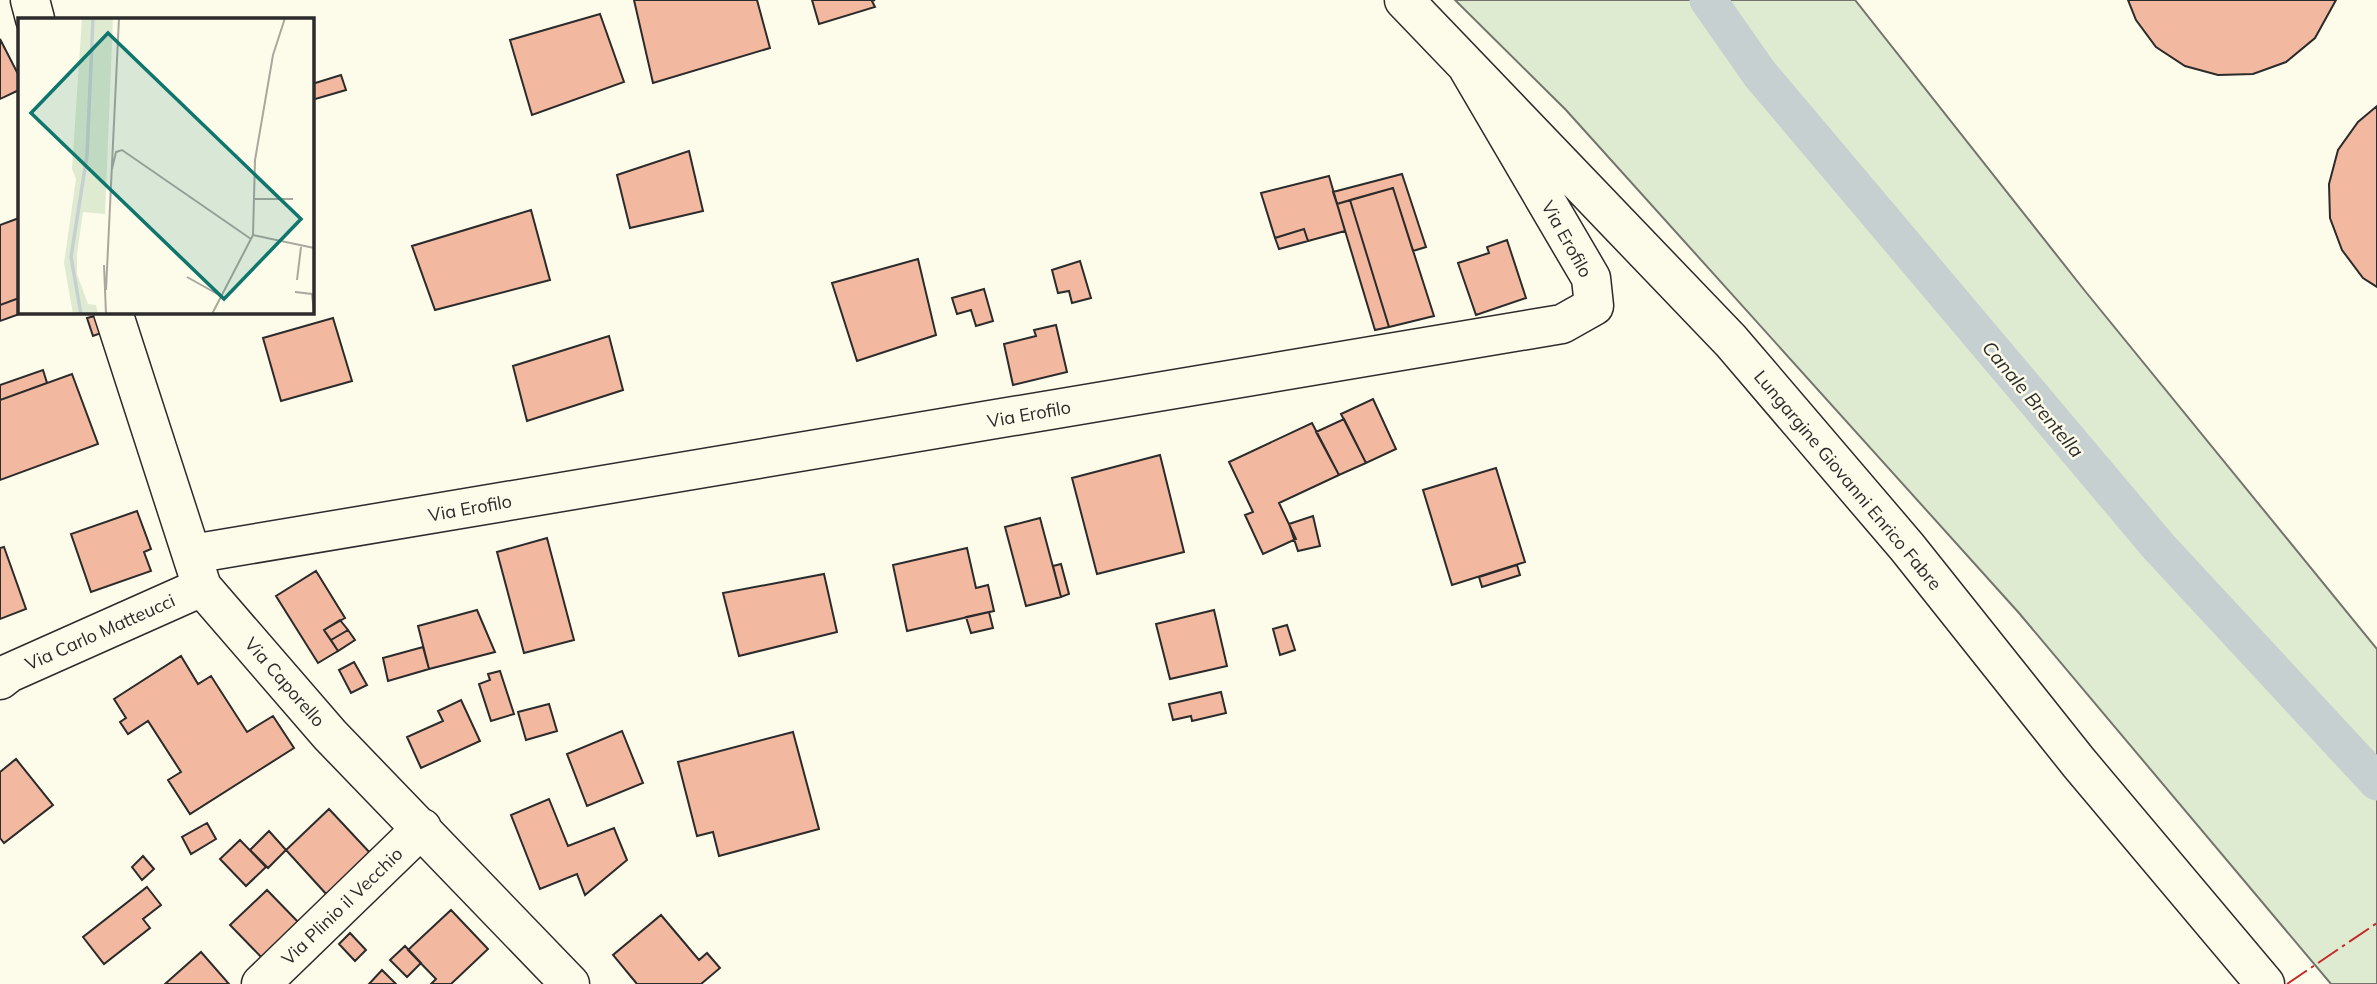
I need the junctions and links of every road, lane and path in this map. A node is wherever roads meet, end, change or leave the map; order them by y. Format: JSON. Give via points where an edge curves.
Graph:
{"nodes":[{"id":1,"x":1404,"y":0,"type":"edge"},
{"id":2,"x":1468,"y":68,"type":"junction"},
{"id":3,"x":113,"y":313,"type":"edge"},
{"id":4,"x":197,"y":571,"type":"junction"},
{"id":5,"x":0,"y":680,"type":"edge"},
{"id":6,"x":422,"y":828,"type":"junction"},
{"id":7,"x":261,"y":984,"type":"edge"},
{"id":8,"x":570,"y":984,"type":"edge"},
{"id":9,"x":2265,"y":984,"type":"edge"}],
"edges":[{"from":1,"to":2,"type":"street","name":"Lungargine Giovanni Enrico Fabre"},
{"from":2,"to":4,"type":"street","name":"Via Erofilo","via":[[1591,278],[1594,306],[1563,324]]},
{"from":2,"to":9,"type":"street","name":"Lungargine Giovanni Enrico Fabre","via":[[1731,341],[1907,547],[2078,763]]},
{"from":3,"to":4,"type":"street","name":"Via Caporello"},
{"from":4,"to":5,"type":"street","name":"Via Carlo Matteucci"},
{"from":4,"to":6,"type":"street","name":"Via Caporello","via":[[330,734]]},
{"from":6,"to":7,"type":"street","name":"Via Plinio il Vecchio"},
{"from":6,"to":8,"type":"street","name":"Via Caporello"}]}
